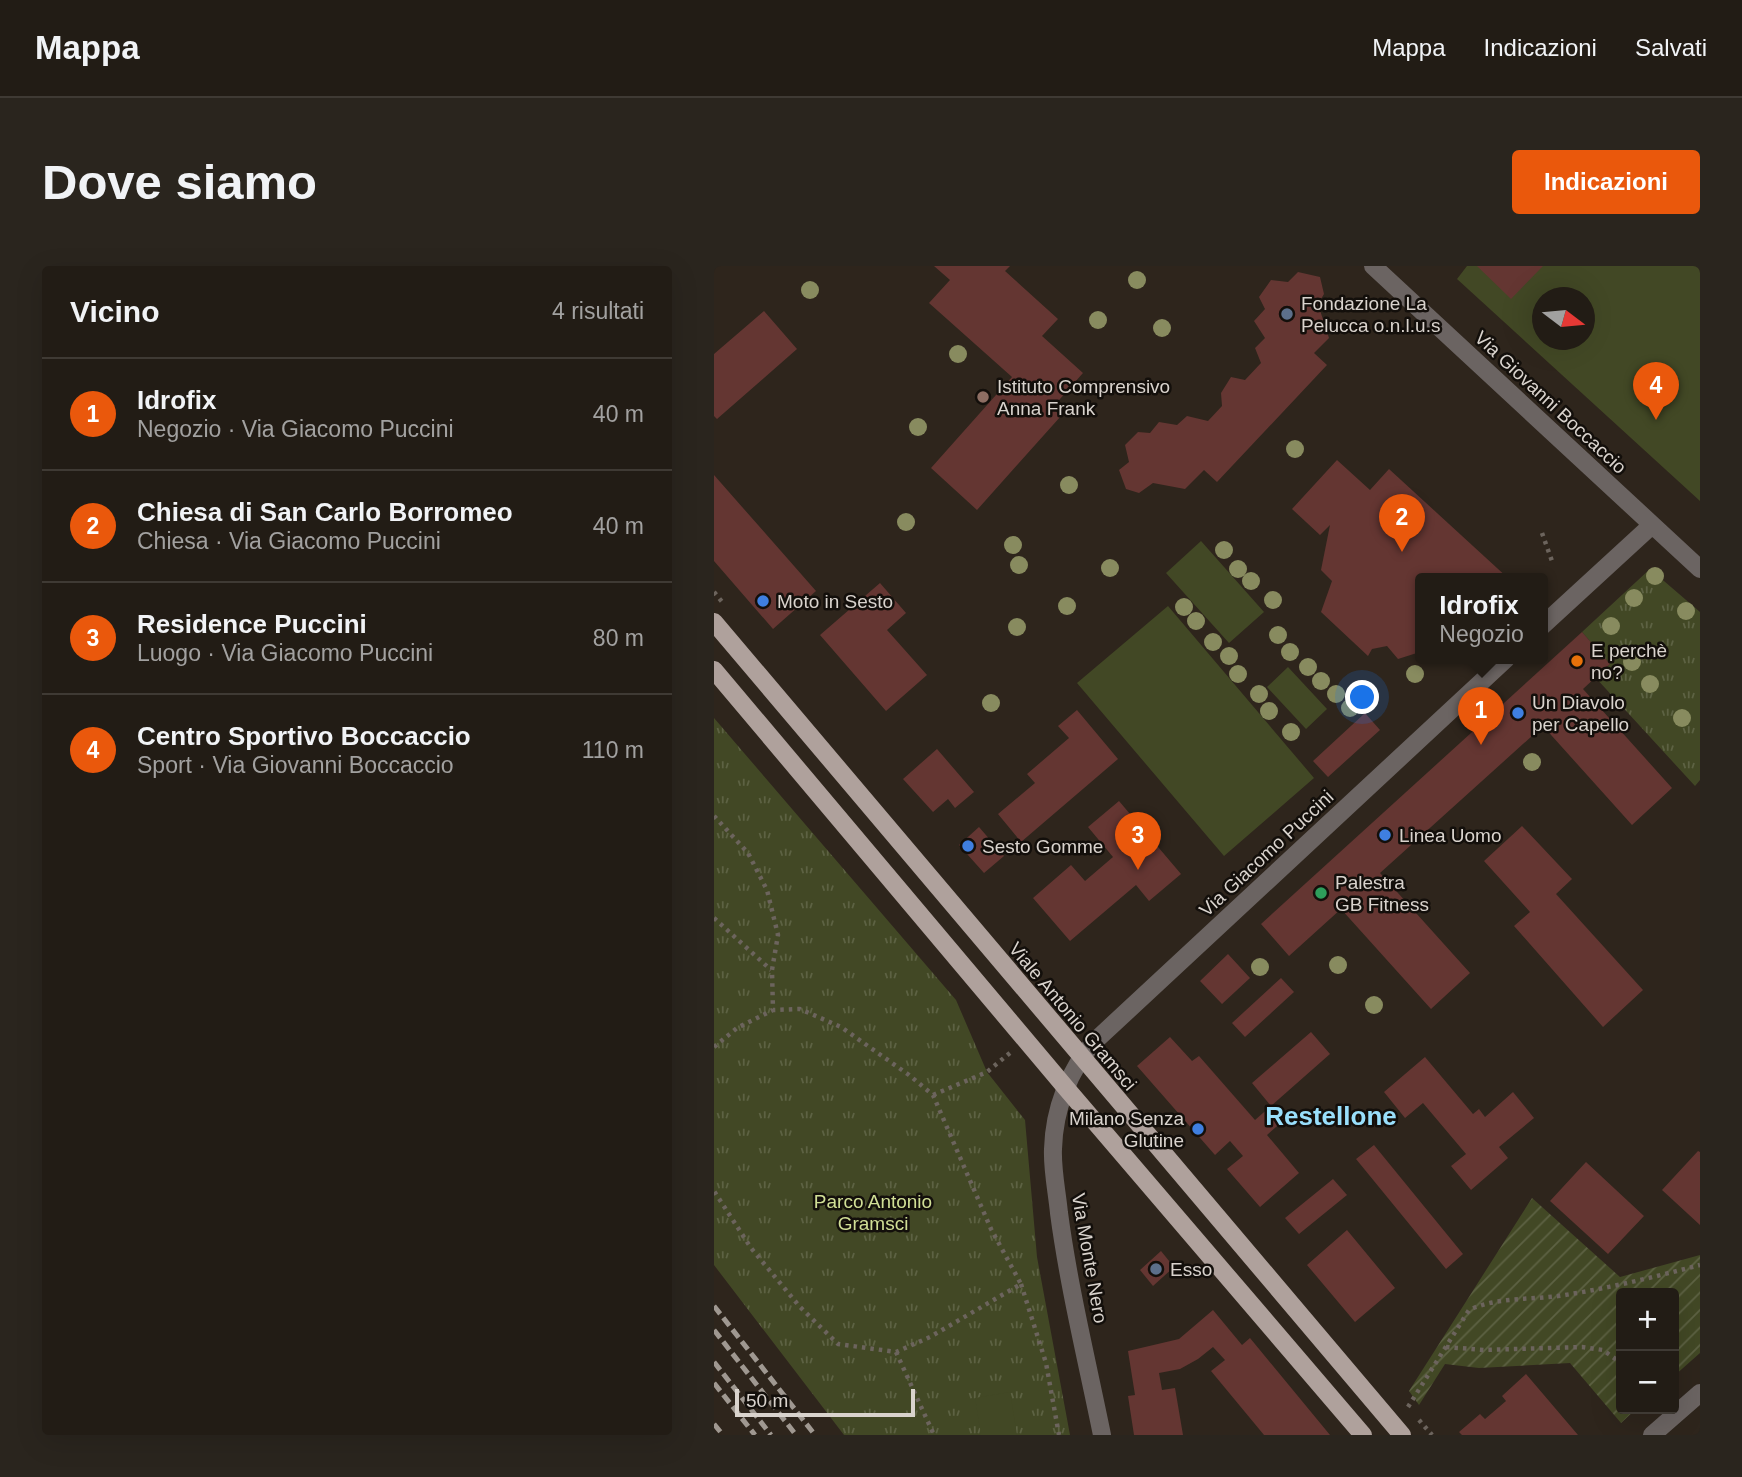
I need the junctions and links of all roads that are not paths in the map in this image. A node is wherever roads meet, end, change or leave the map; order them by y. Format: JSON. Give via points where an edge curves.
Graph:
{"nodes":[{"id":1,"x":1373,"y":266,"type":"edge"},
{"id":2,"x":1652,"y":525,"type":"junction"},
{"id":3,"x":1700,"y":569,"type":"edge"},
{"id":4,"x":1548,"y":620,"type":"edge"},
{"id":5,"x":714,"y":622,"type":"edge"},
{"id":6,"x":1501,"y":664,"type":"edge"},
{"id":7,"x":714,"y":670,"type":"edge"},
{"id":8,"x":1080,"y":1057,"type":"junction"},
{"id":9,"x":1066,"y":1088,"type":"junction"},
{"id":10,"x":1700,"y":1393,"type":"edge"},
{"id":11,"x":1102,"y":1435,"type":"edge"},
{"id":12,"x":1363,"y":1435,"type":"edge"},
{"id":13,"x":1402,"y":1435,"type":"edge"},
{"id":14,"x":1652,"y":1435,"type":"edge"}],
"edges":[{"from":1,"to":2,"type":"street","name":"Via Giovanni Boccaccio"},
{"from":2,"to":3,"type":"street","name":"Via Giovanni Boccaccio"},
{"from":2,"to":4,"type":"street"},
{"from":5,"to":8,"type":"main road","name":"Viale Antonio Gramsci"},
{"from":6,"to":8,"type":"street","name":"Via Giacomo Puccini"},
{"from":7,"to":9,"type":"main road"},
{"from":8,"to":9,"type":"street","name":"Via Giacomo Puccini"},
{"from":8,"to":13,"type":"main road","name":"Viale Antonio Gramsci"},
{"from":9,"to":11,"type":"street","name":"Via Monte Nero","via":[[1053,1149],[1058,1204]]},
{"from":9,"to":12,"type":"main road"},
{"from":10,"to":14,"type":"street"}]}
